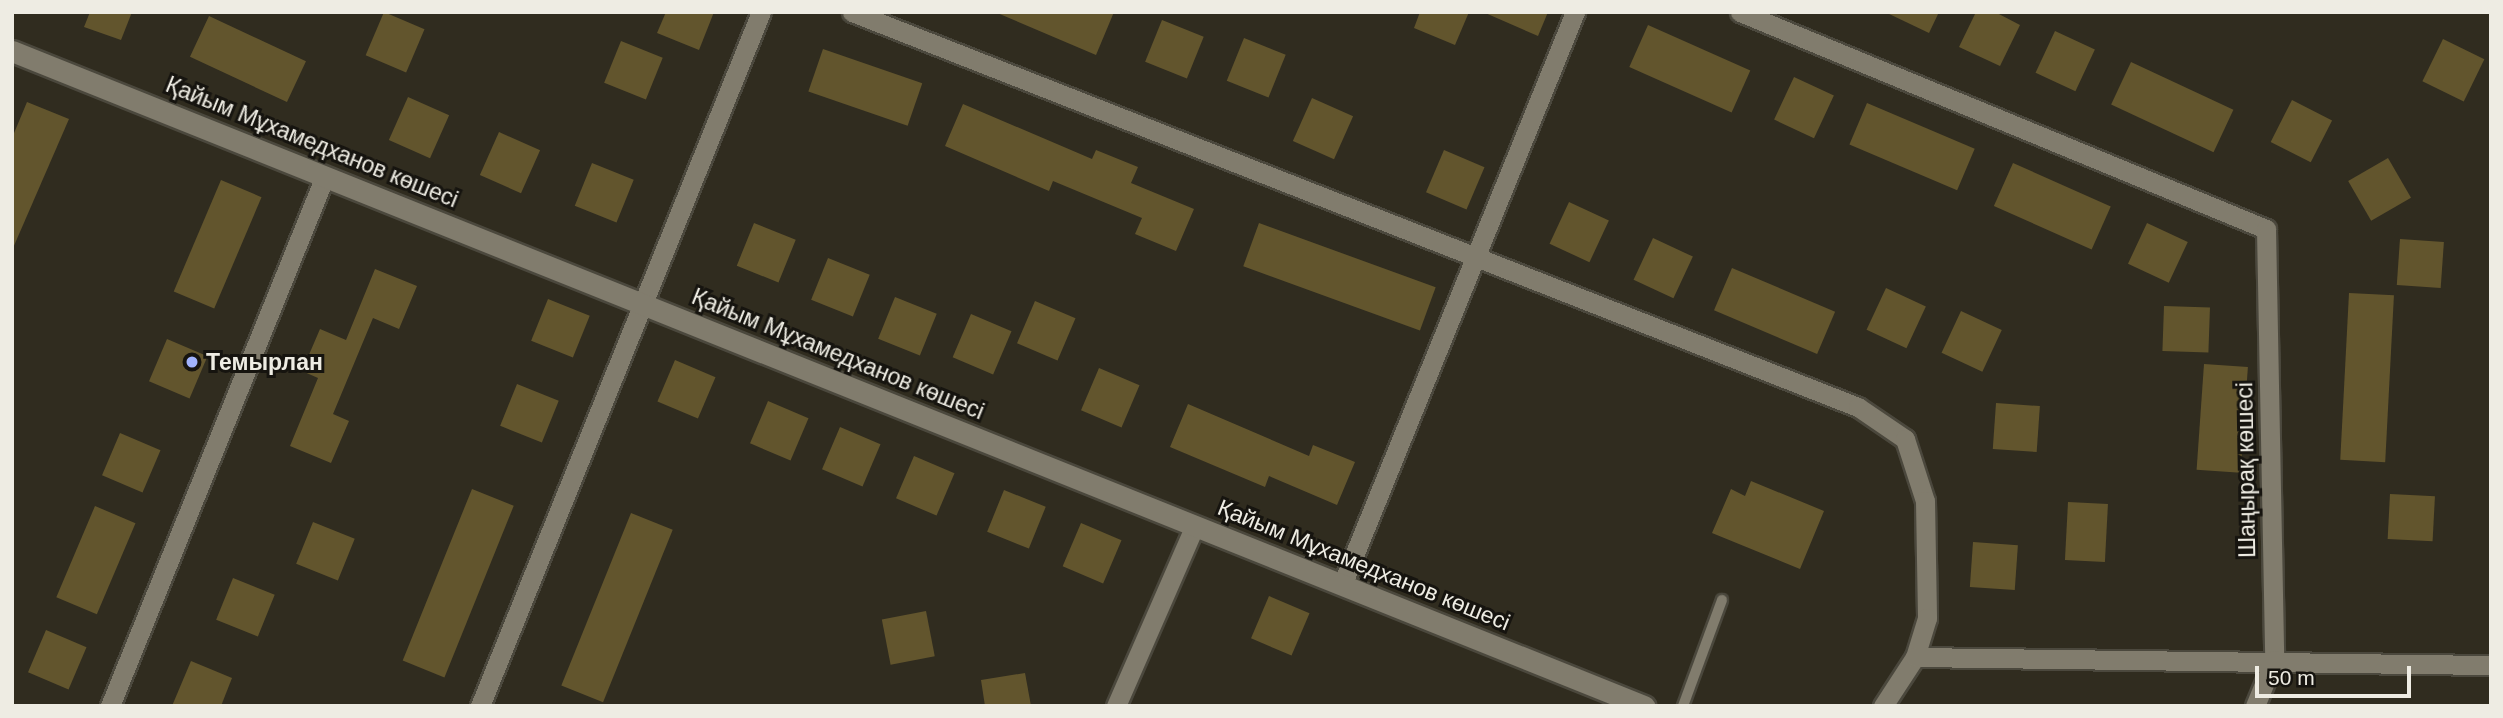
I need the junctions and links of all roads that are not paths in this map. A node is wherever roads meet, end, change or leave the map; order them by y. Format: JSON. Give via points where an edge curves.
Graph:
{"nodes":[{"id":1,"x":761,"y":12,"type":"edge"},
{"id":2,"x":852,"y":12,"type":"edge"},
{"id":3,"x":1575,"y":12,"type":"edge"},
{"id":4,"x":1740,"y":12,"type":"edge"},
{"id":5,"x":12,"y":51,"type":"edge"},
{"id":6,"x":325,"y":176,"type":"junction"},
{"id":7,"x":1475,"y":256,"type":"junction"},
{"id":8,"x":642,"y":303,"type":"junction"},
{"id":9,"x":1195,"y":525,"type":"junction"},
{"id":10,"x":1342,"y":584,"type":"junction"},
{"id":11,"x":1722,"y":600,"type":"dead end"},
{"id":12,"x":1914,"y":657,"type":"junction"},
{"id":13,"x":2274,"y":660,"type":"junction"},
{"id":14,"x":2491,"y":665,"type":"edge"},
{"id":15,"x":110,"y":706,"type":"edge"},
{"id":16,"x":480,"y":706,"type":"edge"},
{"id":17,"x":1116,"y":706,"type":"edge"},
{"id":18,"x":1644,"y":706,"type":"edge"},
{"id":19,"x":1683,"y":706,"type":"edge"},
{"id":20,"x":1883,"y":706,"type":"edge"},
{"id":21,"x":2255,"y":706,"type":"edge"}],
"edges":[{"from":1,"to":8,"type":"street"},
{"from":2,"to":7,"type":"street"},
{"from":3,"to":7,"type":"street"},
{"from":4,"to":13,"type":"street","name":"Шаңырақ көшесі","via":[[2266,229]]},
{"from":5,"to":6,"type":"street","name":"Қайым Мұхамедханов көшесі"},
{"from":6,"to":8,"type":"street","name":"Қайым Мұхамедханов көшесі"},
{"from":6,"to":15,"type":"street"},
{"from":7,"to":10,"type":"street"},
{"from":7,"to":12,"type":"street","via":[[1858,407],[1905,439],[1925,500],[1927,618]]},
{"from":8,"to":9,"type":"street","name":"Қайым Мұхамедханов көшесі"},
{"from":8,"to":16,"type":"street"},
{"from":9,"to":10,"type":"street","name":"Қайым Мұхамедханов көшесі"},
{"from":9,"to":17,"type":"street"},
{"from":10,"to":18,"type":"street","name":"Қайым Мұхамедханов көшесі"},
{"from":11,"to":19,"type":"lane"},
{"from":12,"to":13,"type":"street"},
{"from":12,"to":20,"type":"street"},
{"from":13,"to":14,"type":"street"},
{"from":13,"to":21,"type":"street","name":"Шаңырақ көшесі"}]}
